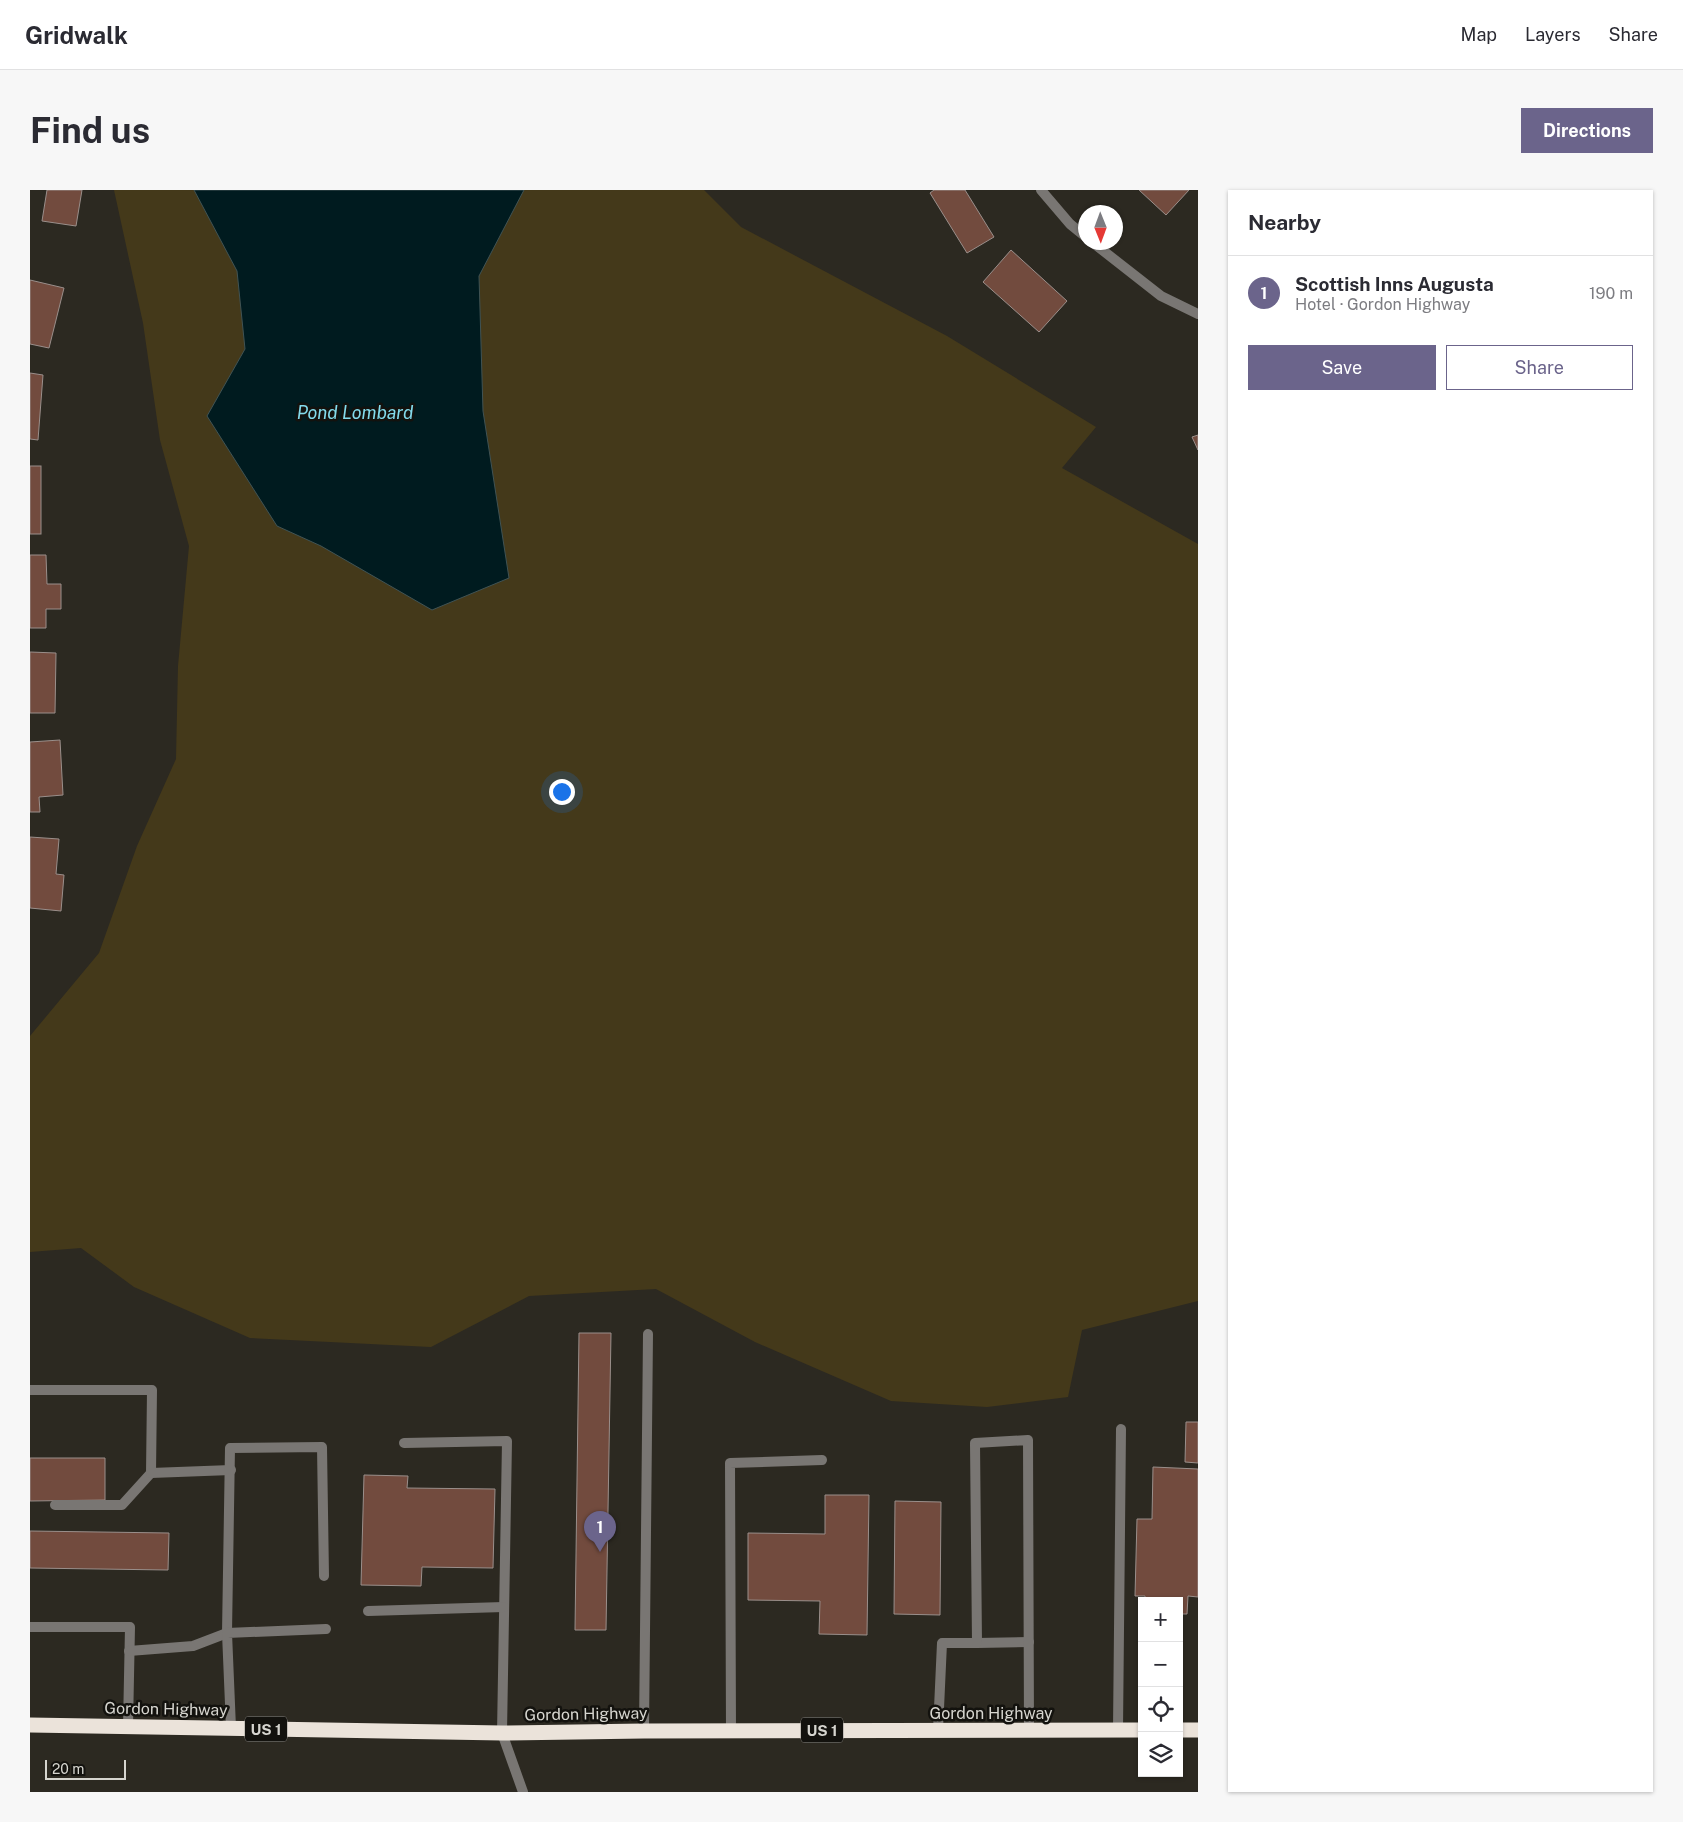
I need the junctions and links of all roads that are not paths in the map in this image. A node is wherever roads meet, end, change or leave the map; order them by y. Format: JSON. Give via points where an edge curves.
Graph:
{"nodes":[{"id":1,"x":1041,"y":190,"type":"edge"},
{"id":2,"x":1078,"y":230,"type":"edge"},
{"id":3,"x":1102,"y":250,"type":"edge"},
{"id":4,"x":1198,"y":314,"type":"edge"},
{"id":5,"x":648,"y":1334,"type":"dead end"},
{"id":6,"x":30,"y":1390,"type":"edge"},
{"id":7,"x":1121,"y":1429,"type":"dead end"},
{"id":8,"x":404,"y":1443,"type":"dead end"},
{"id":9,"x":822,"y":1460,"type":"dead end"},
{"id":10,"x":231,"y":1470,"type":"junction"},
{"id":11,"x":150,"y":1473,"type":"junction"},
{"id":12,"x":55,"y":1505,"type":"dead end"},
{"id":13,"x":324,"y":1576,"type":"dead end"},
{"id":14,"x":504,"y":1608,"type":"junction"},
{"id":15,"x":368,"y":1611,"type":"dead end"},
{"id":16,"x":30,"y":1628,"type":"edge"},
{"id":17,"x":326,"y":1630,"type":"dead end"},
{"id":18,"x":227,"y":1632,"type":"junction"},
{"id":19,"x":1029,"y":1642,"type":"junction"},
{"id":20,"x":977,"y":1643,"type":"junction"},
{"id":21,"x":129,"y":1651,"type":"junction"},
{"id":22,"x":30,"y":1725,"type":"edge"},
{"id":23,"x":128,"y":1726,"type":"junction"},
{"id":24,"x":231,"y":1728,"type":"junction"},
{"id":25,"x":731,"y":1730,"type":"junction"},
{"id":26,"x":938,"y":1730,"type":"junction"},
{"id":27,"x":1029,"y":1730,"type":"junction"},
{"id":28,"x":1118,"y":1730,"type":"junction"},
{"id":29,"x":1138,"y":1730,"type":"edge"},
{"id":30,"x":1183,"y":1730,"type":"edge"},
{"id":31,"x":1198,"y":1730,"type":"edge"},
{"id":32,"x":644,"y":1731,"type":"junction"},
{"id":33,"x":502,"y":1733,"type":"junction"},
{"id":34,"x":524,"y":1792,"type":"edge"}],
"edges":[{"from":1,"to":2,"type":"street"},
{"from":3,"to":4,"type":"street","via":[[1161,296]]},
{"from":5,"to":32,"type":"street"},
{"from":6,"to":11,"type":"street","via":[[152,1390]]},
{"from":7,"to":28,"type":"street"},
{"from":8,"to":14,"type":"street","via":[[507,1441]]},
{"from":9,"to":25,"type":"street","via":[[730,1463]]},
{"from":10,"to":11,"type":"street"},
{"from":10,"to":13,"type":"street","via":[[230,1448],[322,1447]]},
{"from":10,"to":18,"type":"street"},
{"from":11,"to":12,"type":"street","via":[[122,1505]]},
{"from":14,"to":15,"type":"street"},
{"from":14,"to":33,"type":"street"},
{"from":16,"to":21,"type":"street","via":[[130,1627]]},
{"from":17,"to":18,"type":"street"},
{"from":18,"to":21,"type":"street","via":[[193,1646]]},
{"from":18,"to":24,"type":"street"},
{"from":19,"to":20,"type":"street"},
{"from":19,"to":20,"type":"street","via":[[1028,1440],[975,1443]]},
{"from":19,"to":27,"type":"street"},
{"from":20,"to":26,"type":"street","via":[[942,1643]]},
{"from":21,"to":23,"type":"street"},
{"from":22,"to":23,"type":"highway","name":"Gordon Highway","number":"US 1"},
{"from":23,"to":24,"type":"highway","name":"Gordon Highway","number":"US 1"},
{"from":24,"to":33,"type":"highway","name":"Gordon Highway","number":"US 1"},
{"from":25,"to":26,"type":"highway","name":"Gordon Highway","number":"US 1"},
{"from":25,"to":32,"type":"highway","name":"Gordon Highway","number":"US 1"},
{"from":26,"to":27,"type":"highway","name":"Gordon Highway","number":"US 1"},
{"from":27,"to":28,"type":"highway","name":"Gordon Highway","number":"US 1"},
{"from":28,"to":29,"type":"highway","name":"Gordon Highway","number":"US 1"},
{"from":30,"to":31,"type":"highway"},
{"from":32,"to":33,"type":"highway","name":"Gordon Highway","number":"US 1"},
{"from":33,"to":34,"type":"street"}]}
